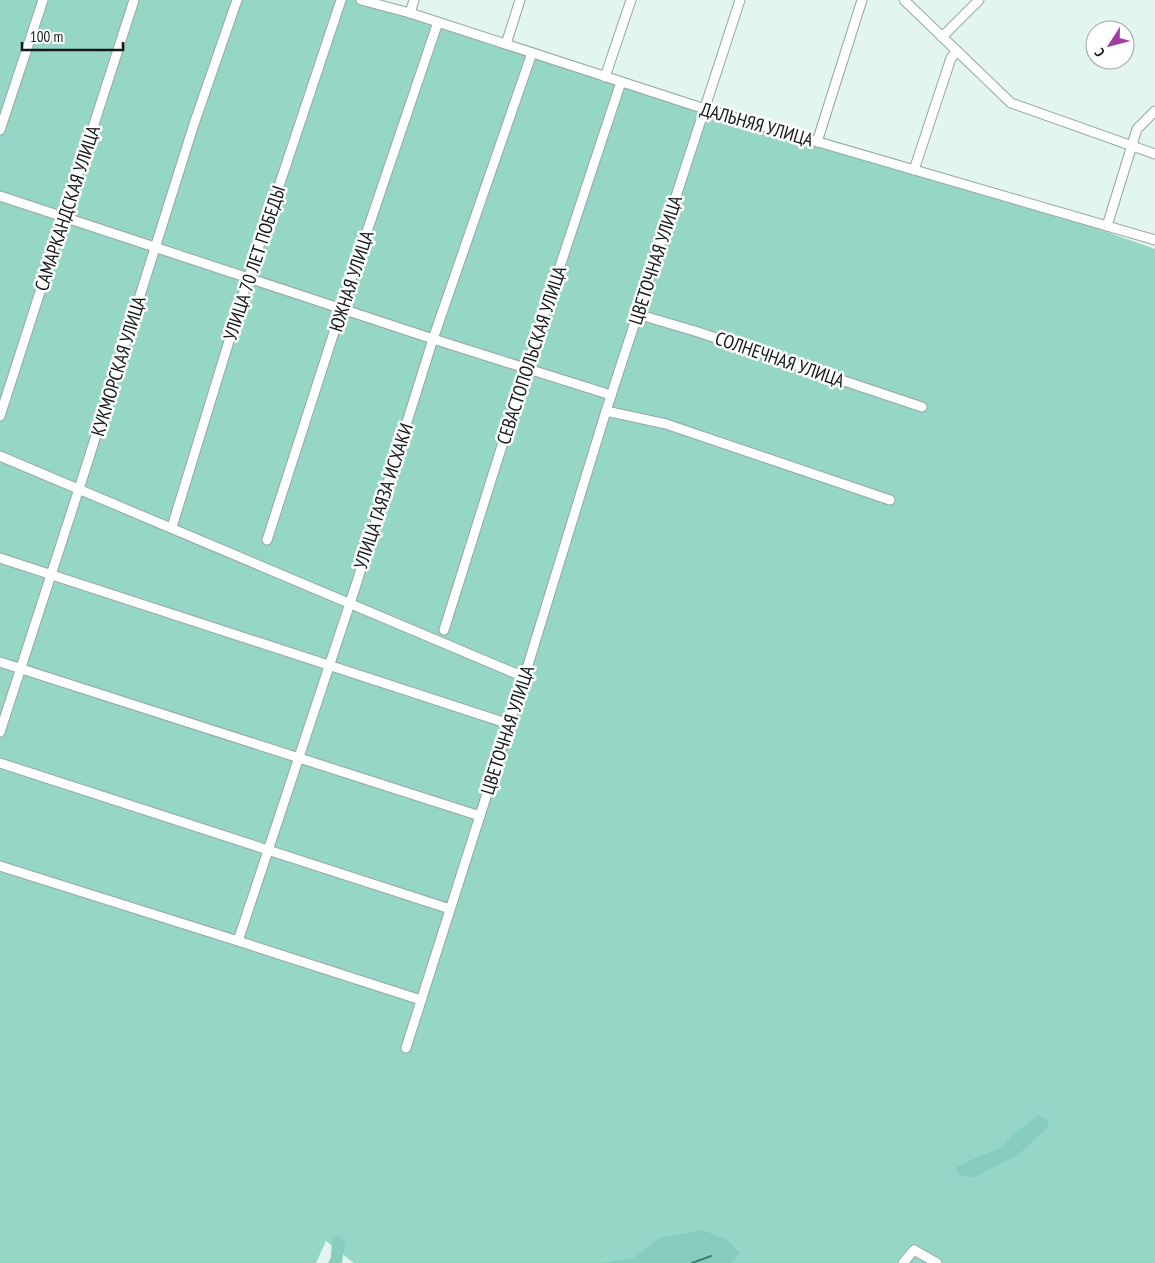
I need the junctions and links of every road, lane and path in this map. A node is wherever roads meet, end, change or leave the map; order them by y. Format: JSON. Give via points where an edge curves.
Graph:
{"nodes":[{"id":1,"x":43,"y":0,"type":"edge"},
{"id":2,"x":134,"y":0,"type":"edge"},
{"id":3,"x":237,"y":0,"type":"edge"},
{"id":4,"x":340,"y":0,"type":"edge"},
{"id":5,"x":361,"y":0,"type":"edge"},
{"id":6,"x":414,"y":0,"type":"edge"},
{"id":7,"x":520,"y":0,"type":"edge"},
{"id":8,"x":631,"y":0,"type":"edge"},
{"id":9,"x":740,"y":0,"type":"edge"},
{"id":10,"x":862,"y":0,"type":"edge"},
{"id":11,"x":904,"y":0,"type":"edge"},
{"id":12,"x":979,"y":0,"type":"edge"},
{"id":13,"x":410,"y":13,"type":"junction"},
{"id":14,"x":438,"y":22,"type":"junction"},
{"id":15,"x":942,"y":37,"type":"junction"},
{"id":16,"x":506,"y":44,"type":"junction"},
{"id":17,"x":957,"y":51,"type":"junction"},
{"id":18,"x":532,"y":53,"type":"junction"},
{"id":19,"x":605,"y":77,"type":"junction"},
{"id":20,"x":621,"y":82,"type":"junction"},
{"id":21,"x":705,"y":109,"type":"junction"},
{"id":22,"x":1155,"y":111,"type":"edge"},
{"id":23,"x":0,"y":130,"type":"edge"},
{"id":24,"x":817,"y":142,"type":"junction"},
{"id":25,"x":1133,"y":146,"type":"junction"},
{"id":26,"x":1155,"y":154,"type":"edge"},
{"id":27,"x":914,"y":170,"type":"junction"},
{"id":28,"x":0,"y":196,"type":"edge"},
{"id":29,"x":63,"y":217,"type":"junction"},
{"id":30,"x":1107,"y":226,"type":"junction"},
{"id":31,"x":1155,"y":240,"type":"edge"},
{"id":32,"x":155,"y":247,"type":"junction"},
{"id":33,"x":248,"y":279,"type":"junction"},
{"id":34,"x":342,"y":308,"type":"junction"},
{"id":35,"x":637,"y":314,"type":"junction"},
{"id":36,"x":433,"y":339,"type":"junction"},
{"id":37,"x":526,"y":369,"type":"junction"},
{"id":38,"x":611,"y":395,"type":"junction"},
{"id":39,"x":922,"y":407,"type":"dead end"},
{"id":40,"x":606,"y":411,"type":"junction"},
{"id":41,"x":0,"y":416,"type":"edge"},
{"id":42,"x":0,"y":456,"type":"edge"},
{"id":43,"x":79,"y":489,"type":"junction"},
{"id":44,"x":890,"y":500,"type":"dead end"},
{"id":45,"x":172,"y":527,"type":"junction"},
{"id":46,"x":267,"y":540,"type":"dead end"},
{"id":47,"x":0,"y":558,"type":"edge"},
{"id":48,"x":51,"y":575,"type":"junction"},
{"id":49,"x":350,"y":603,"type":"junction"},
{"id":50,"x":444,"y":630,"type":"dead end"},
{"id":51,"x":0,"y":662,"type":"edge"},
{"id":52,"x":329,"y":665,"type":"junction"},
{"id":53,"x":20,"y":668,"type":"junction"},
{"id":54,"x":524,"y":677,"type":"junction"},
{"id":55,"x":509,"y":724,"type":"junction"},
{"id":56,"x":0,"y":732,"type":"edge"},
{"id":57,"x":299,"y":757,"type":"junction"},
{"id":58,"x":0,"y":763,"type":"edge"},
{"id":59,"x":480,"y":816,"type":"junction"},
{"id":60,"x":268,"y":849,"type":"junction"},
{"id":61,"x":0,"y":866,"type":"edge"},
{"id":62,"x":450,"y":909,"type":"junction"},
{"id":63,"x":238,"y":941,"type":"junction"},
{"id":64,"x":421,"y":1000,"type":"junction"},
{"id":65,"x":406,"y":1048,"type":"dead end"},
{"id":66,"x":903,"y":1263,"type":"edge"},
{"id":67,"x":937,"y":1263,"type":"edge"}],
"edges":[{"from":1,"to":23,"type":"street"},
{"from":2,"to":29,"type":"street","name":"САМАРКАНДСКАЯ УЛИЦА"},
{"from":3,"to":32,"type":"street","name":"КУКМОРСКАЯ УЛИЦА"},
{"from":4,"to":33,"type":"street","name":"УЛИЦА 70 ЛЕТ ПОБЕДЫ"},
{"from":5,"to":13,"type":"street","name":"ДАЛЬНЯЯ УЛИЦА"},
{"from":6,"to":13,"type":"street"},
{"from":7,"to":16,"type":"street"},
{"from":8,"to":19,"type":"street"},
{"from":9,"to":21,"type":"street"},
{"from":10,"to":24,"type":"street"},
{"from":11,"to":15,"type":"street"},
{"from":12,"to":15,"type":"street"},
{"from":13,"to":14,"type":"street","name":"ДАЛЬНЯЯ УЛИЦА"},
{"from":14,"to":16,"type":"street","name":"ДАЛЬНЯЯ УЛИЦА"},
{"from":14,"to":34,"type":"street","name":"ЮЖНАЯ УЛИЦА"},
{"from":15,"to":17,"type":"street"},
{"from":16,"to":18,"type":"street","name":"ДАЛЬНЯЯ УЛИЦА"},
{"from":17,"to":25,"type":"street","via":[[1012,103]]},
{"from":17,"to":27,"type":"street","via":[[951,58]]},
{"from":18,"to":19,"type":"street","name":"ДАЛЬНЯЯ УЛИЦА"},
{"from":18,"to":36,"type":"street","name":"УЛИЦА ГАЯЗА ИСХАКИ"},
{"from":19,"to":20,"type":"street","name":"ДАЛЬНЯЯ УЛИЦА"},
{"from":20,"to":21,"type":"street","name":"ДАЛЬНЯЯ УЛИЦА"},
{"from":20,"to":37,"type":"street","name":"СЕВАСТОПОЛЬСКАЯ УЛИЦА"},
{"from":21,"to":24,"type":"street","name":"ДАЛЬНЯЯ УЛИЦА"},
{"from":21,"to":35,"type":"street","name":"ЦВЕТОЧНАЯ УЛИЦА"},
{"from":22,"to":25,"type":"street","via":[[1137,129]]},
{"from":24,"to":27,"type":"street","name":"ДАЛЬНЯЯ УЛИЦА"},
{"from":25,"to":26,"type":"street"},
{"from":25,"to":30,"type":"street"},
{"from":27,"to":30,"type":"street","name":"ДАЛЬНЯЯ УЛИЦА"},
{"from":28,"to":29,"type":"street"},
{"from":29,"to":32,"type":"street"},
{"from":29,"to":41,"type":"street","name":"САМАРКАНДСКАЯ УЛИЦА"},
{"from":30,"to":31,"type":"street","name":"ДАЛЬНЯЯ УЛИЦА"},
{"from":32,"to":33,"type":"street"},
{"from":32,"to":43,"type":"street","name":"КУКМОРСКАЯ УЛИЦА"},
{"from":33,"to":34,"type":"street"},
{"from":33,"to":45,"type":"street","name":"УЛИЦА 70 ЛЕТ ПОБЕДЫ"},
{"from":34,"to":36,"type":"street"},
{"from":34,"to":46,"type":"street","name":"ЮЖНАЯ УЛИЦА"},
{"from":35,"to":38,"type":"street","name":"ЦВЕТОЧНАЯ УЛИЦА"},
{"from":35,"to":39,"type":"street","name":"СОЛНЕЧНАЯ УЛИЦА"},
{"from":36,"to":37,"type":"street"},
{"from":36,"to":49,"type":"street","name":"УЛИЦА ГАЯЗА ИСХАКИ"},
{"from":37,"to":38,"type":"street"},
{"from":37,"to":50,"type":"street","name":"СЕВАСТОПОЛЬСКАЯ УЛИЦА"},
{"from":38,"to":40,"type":"street","name":"ЦВЕТОЧНАЯ УЛИЦА"},
{"from":40,"to":44,"type":"street","via":[[666,424]]},
{"from":40,"to":54,"type":"street","name":"ЦВЕТОЧНАЯ УЛИЦА"},
{"from":42,"to":43,"type":"street"},
{"from":43,"to":45,"type":"street"},
{"from":43,"to":48,"type":"street","name":"КУКМОРСКАЯ УЛИЦА"},
{"from":45,"to":49,"type":"street"},
{"from":47,"to":48,"type":"street"},
{"from":48,"to":52,"type":"street"},
{"from":48,"to":53,"type":"street","name":"КУКМОРСКАЯ УЛИЦА"},
{"from":49,"to":52,"type":"street","name":"УЛИЦА ГАЯЗА ИСХАКИ"},
{"from":49,"to":54,"type":"street"},
{"from":51,"to":53,"type":"street"},
{"from":52,"to":55,"type":"street"},
{"from":52,"to":57,"type":"street","name":"УЛИЦА ГАЯЗА ИСХАКИ"},
{"from":53,"to":56,"type":"street","name":"КУКМОРСКАЯ УЛИЦА"},
{"from":53,"to":57,"type":"street"},
{"from":54,"to":55,"type":"street","name":"ЦВЕТОЧНАЯ УЛИЦА"},
{"from":55,"to":59,"type":"street","name":"ЦВЕТОЧНАЯ УЛИЦА"},
{"from":57,"to":59,"type":"street"},
{"from":57,"to":60,"type":"street","name":"УЛИЦА ГАЯЗА ИСХАКИ"},
{"from":58,"to":60,"type":"street"},
{"from":59,"to":62,"type":"street","name":"ЦВЕТОЧНАЯ УЛИЦА"},
{"from":60,"to":62,"type":"street"},
{"from":60,"to":63,"type":"street","name":"УЛИЦА ГАЯЗА ИСХАКИ"},
{"from":61,"to":63,"type":"street"},
{"from":62,"to":64,"type":"street","name":"ЦВЕТОЧНАЯ УЛИЦА"},
{"from":63,"to":64,"type":"street"},
{"from":64,"to":65,"type":"street","name":"ЦВЕТОЧНАЯ УЛИЦА"},
{"from":66,"to":67,"type":"street","via":[[914,1250]]}]}
